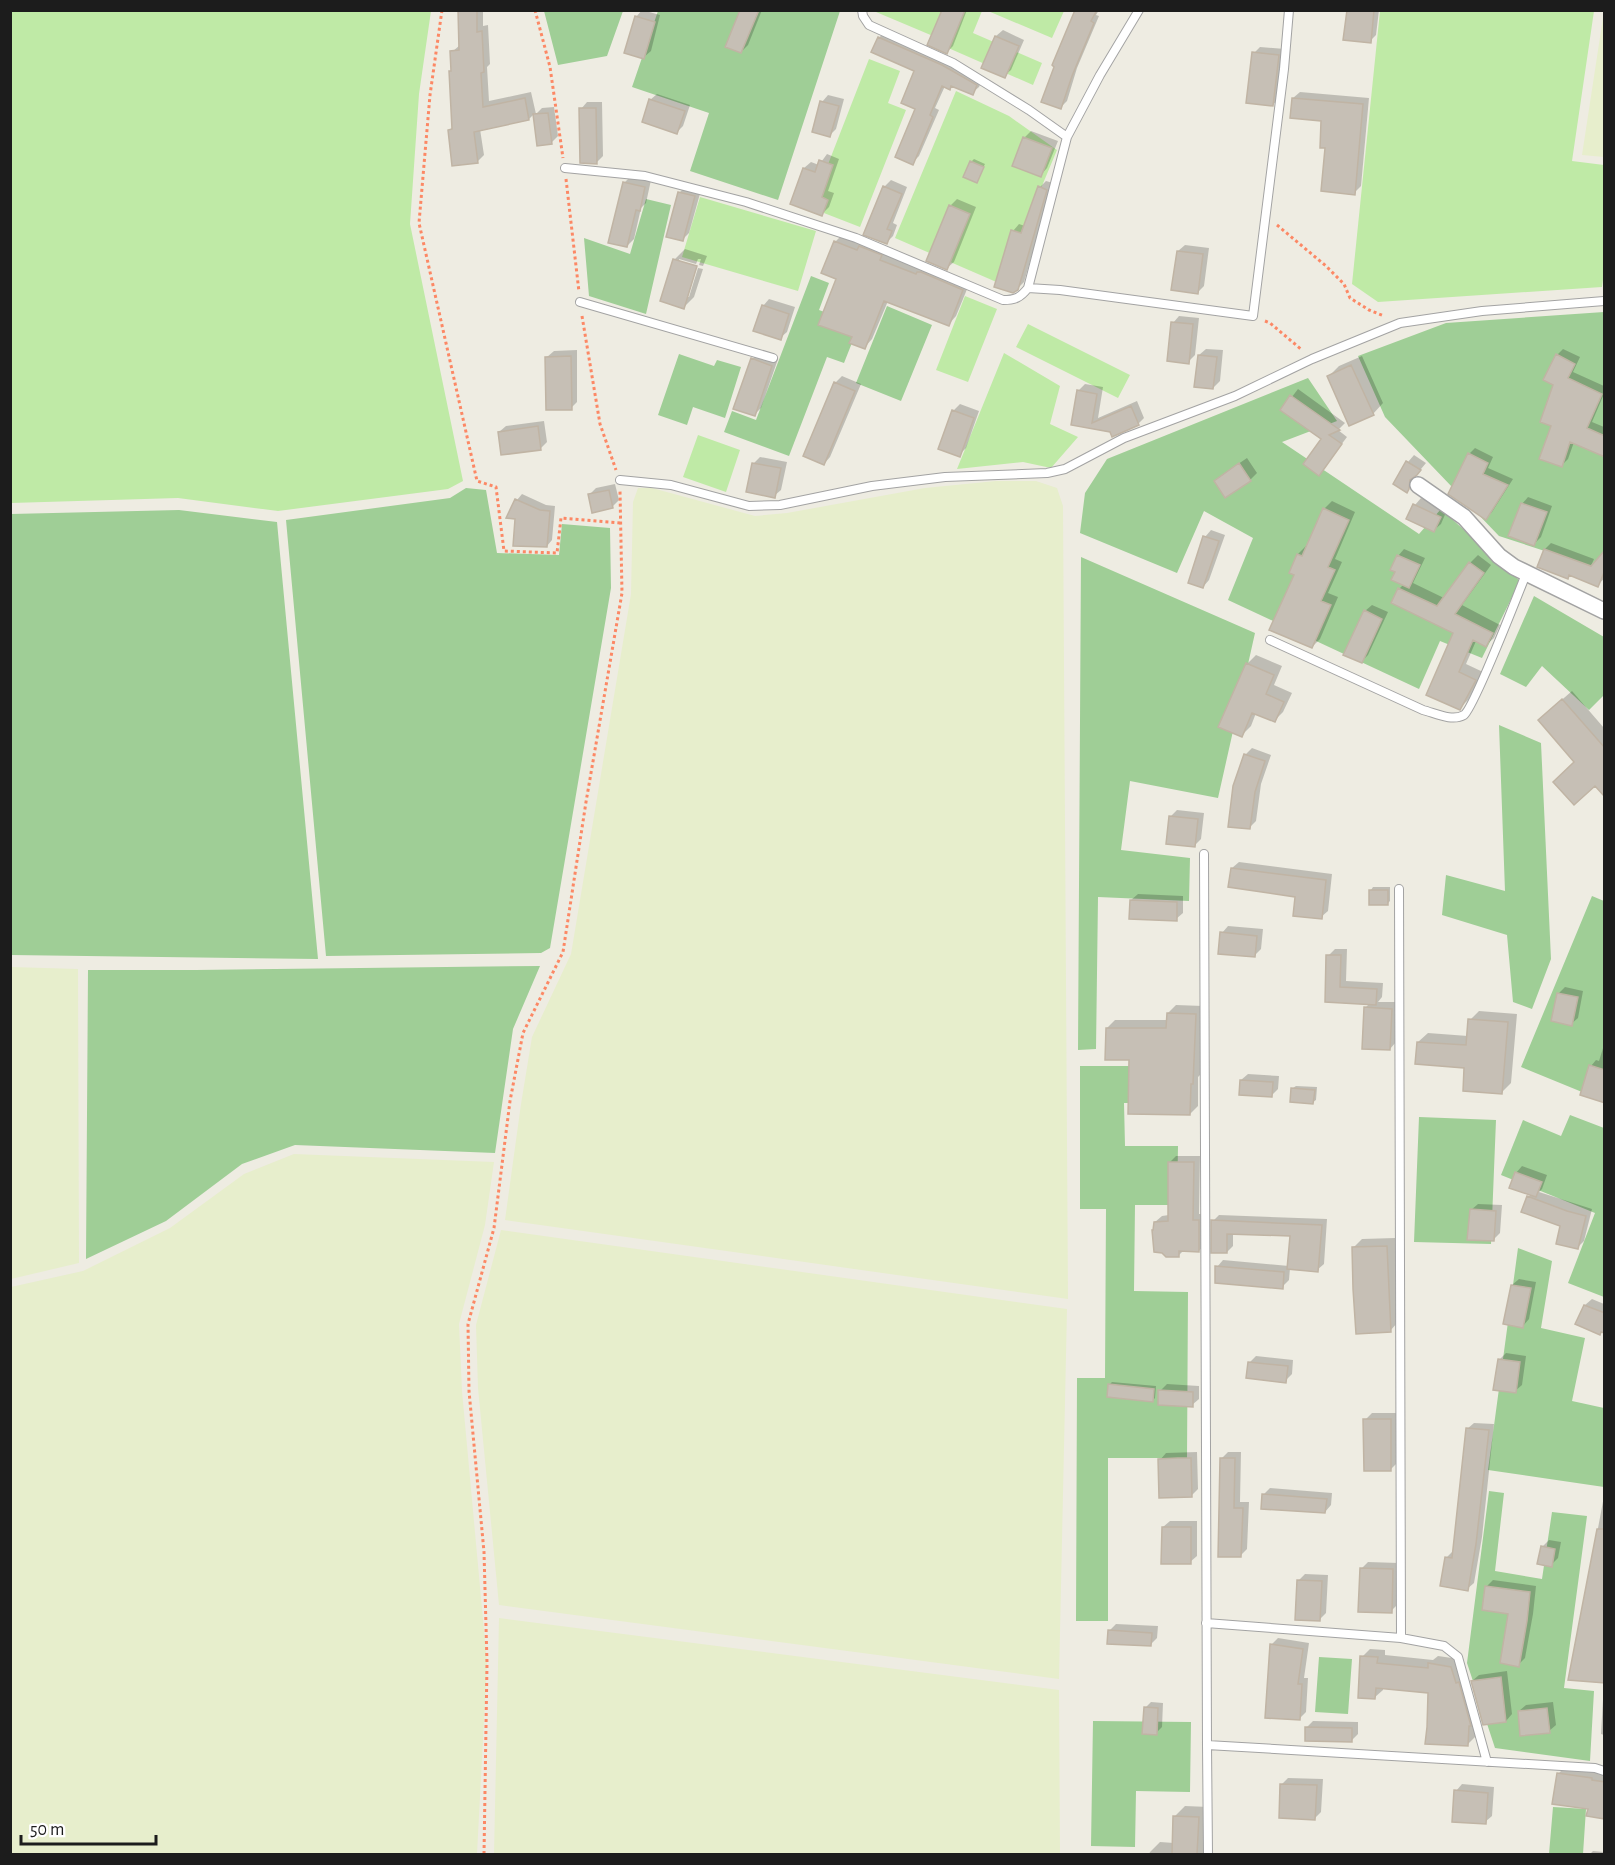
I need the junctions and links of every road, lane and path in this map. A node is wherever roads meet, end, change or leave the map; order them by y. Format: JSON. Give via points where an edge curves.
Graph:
{"nodes":[{"id":1,"x":442,"y":10,"type":"edge"},
{"id":2,"x":535,"y":10,"type":"edge"},
{"id":3,"x":862,"y":10,"type":"edge"},
{"id":4,"x":1139,"y":10,"type":"edge"},
{"id":5,"x":1289,"y":10,"type":"edge"},
{"id":6,"x":1067,"y":137,"type":"junction"},
{"id":7,"x":564,"y":168,"type":"junction"},
{"id":8,"x":1282,"y":229,"type":"dead end"},
{"id":9,"x":1028,"y":288,"type":"junction"},
{"id":10,"x":1605,"y":301,"type":"edge"},
{"id":11,"x":580,"y":302,"type":"junction"},
{"id":12,"x":1253,"y":316,"type":"junction"},
{"id":13,"x":1400,"y":323,"type":"junction"},
{"id":14,"x":773,"y":358,"type":"dead end"},
{"id":15,"x":1312,"y":359,"type":"junction"},
{"id":16,"x":620,"y":480,"type":"junction"},
{"id":17,"x":1418,"y":484,"type":"dead end"},
{"id":18,"x":621,"y":523,"type":"junction"},
{"id":19,"x":1526,"y":574,"type":"junction"},
{"id":20,"x":1604,"y":609,"type":"edge"},
{"id":21,"x":1270,"y":640,"type":"dead end"},
{"id":22,"x":1204,"y":854,"type":"dead end"},
{"id":23,"x":1399,"y":889,"type":"dead end"},
{"id":24,"x":1206,"y":1623,"type":"junction"},
{"id":25,"x":1401,"y":1638,"type":"junction"},
{"id":26,"x":1207,"y":1745,"type":"junction"},
{"id":27,"x":1487,"y":1762,"type":"junction"},
{"id":28,"x":1605,"y":1771,"type":"edge"},
{"id":29,"x":484,"y":1854,"type":"edge"},
{"id":30,"x":1208,"y":1854,"type":"edge"}],
"edges":[{"from":1,"to":18,"type":"path","via":[[419,223],[477,482],[496,487],[504,551],[557,553],[561,518]]},
{"from":2,"to":7,"type":"path","via":[[550,67]]},
{"from":3,"to":6,"type":"lane","via":[[869,25],[953,63]]},
{"from":4,"to":6,"type":"lane"},
{"from":5,"to":12,"type":"lane"},
{"from":6,"to":9,"type":"lane"},
{"from":7,"to":9,"type":"lane","via":[[645,176],[747,202],[856,237],[1003,300],[1021,297]]},
{"from":7,"to":11,"type":"path"},
{"from":8,"to":13,"type":"path","via":[[1344,284],[1350,298]]},
{"from":9,"to":12,"type":"lane"},
{"from":10,"to":13,"type":"lane","via":[[1482,311]]},
{"from":11,"to":14,"type":"lane"},
{"from":11,"to":16,"type":"path","via":[[600,424]]},
{"from":12,"to":15,"type":"path","via":[[1270,323]]},
{"from":13,"to":15,"type":"lane"},
{"from":15,"to":16,"type":"lane","via":[[1234,396],[1124,438],[1065,470],[945,477],[872,486],[780,505],[749,506],[671,485]]},
{"from":16,"to":18,"type":"path"},
{"from":17,"to":19,"type":"street","via":[[1464,517],[1499,556]]},
{"from":18,"to":29,"type":"path","via":[[622,593],[563,952],[523,1033],[494,1228],[468,1324],[469,1391],[484,1552]]},
{"from":19,"to":20,"type":"street"},
{"from":19,"to":21,"type":"lane","via":[[1477,691],[1467,713],[1461,717],[1449,718],[1423,710]]},
{"from":22,"to":24,"type":"lane"},
{"from":23,"to":25,"type":"lane"},
{"from":24,"to":25,"type":"lane"},
{"from":24,"to":26,"type":"lane"},
{"from":25,"to":27,"type":"lane","via":[[1444,1646],[1458,1658]]},
{"from":26,"to":27,"type":"lane"},
{"from":26,"to":30,"type":"lane"},
{"from":27,"to":28,"type":"lane"}]}
